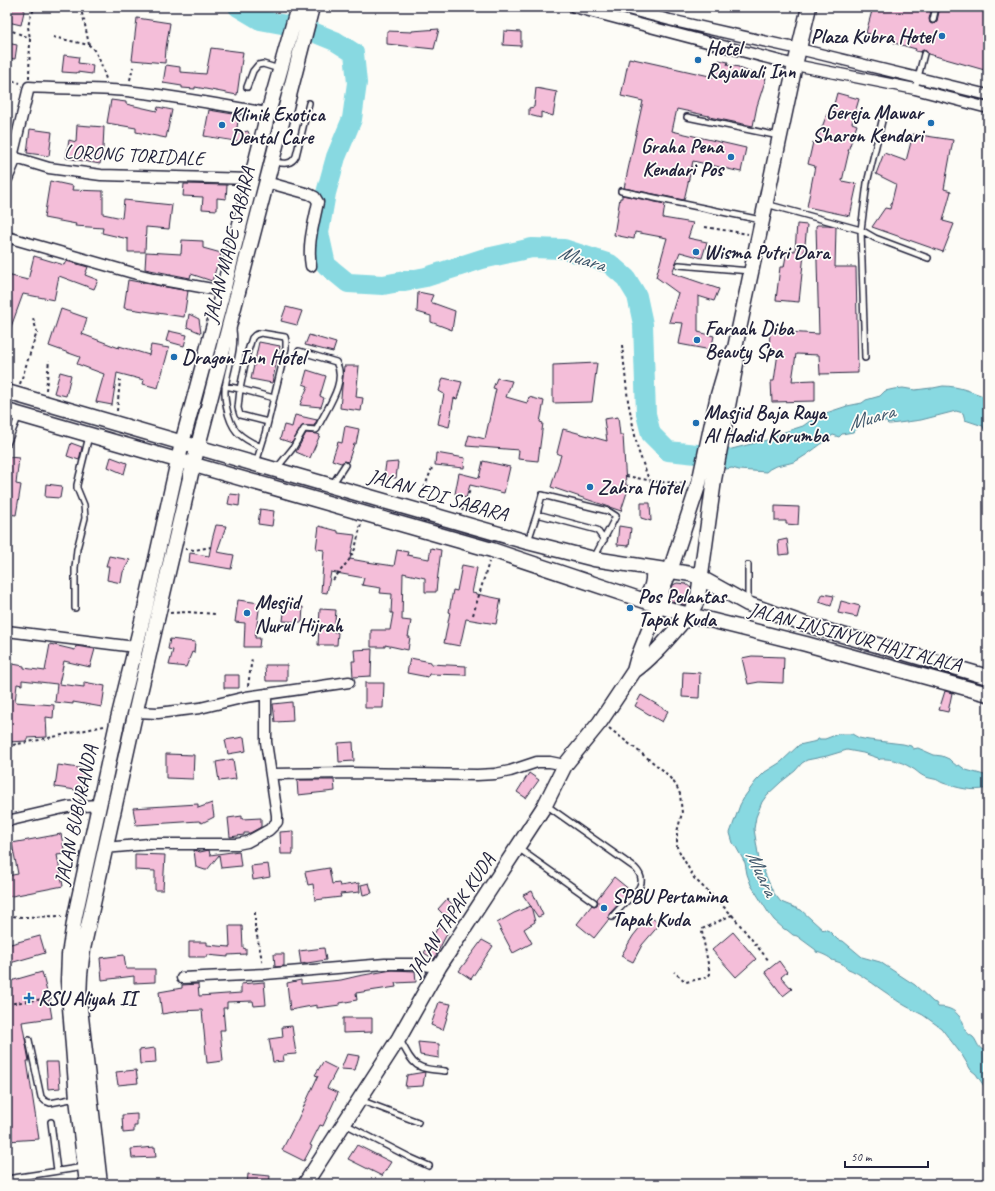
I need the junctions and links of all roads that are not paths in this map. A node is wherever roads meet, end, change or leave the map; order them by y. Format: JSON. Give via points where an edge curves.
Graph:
{"nodes":[{"id":1,"x":298,"y":7,"type":"edge"},
{"id":2,"x":312,"y":7,"type":"edge"},
{"id":3,"x":574,"y":7,"type":"edge"},
{"id":4,"x":620,"y":7,"type":"edge"},
{"id":5,"x":809,"y":7,"type":"edge"},
{"id":6,"x":936,"y":7,"type":"edge"},
{"id":7,"x":933,"y":20,"type":"dead end"},
{"id":8,"x":799,"y":49,"type":"junction"},
{"id":9,"x":924,"y":54,"type":"dead end"},
{"id":10,"x":795,"y":65,"type":"junction"},
{"id":11,"x":280,"y":70,"type":"junction"},
{"id":12,"x":918,"y":78,"type":"junction"},
{"id":13,"x":247,"y":87,"type":"dead end"},
{"id":14,"x":915,"y":90,"type":"junction"},
{"id":15,"x":988,"y":95,"type":"edge"},
{"id":16,"x":309,"y":103,"type":"dead end"},
{"id":17,"x":988,"y":108,"type":"edge"},
{"id":18,"x":268,"y":114,"type":"junction"},
{"id":19,"x":687,"y":117,"type":"dead end"},
{"id":20,"x":883,"y":117,"type":"dead end"},
{"id":21,"x":780,"y":136,"type":"junction"},
{"id":22,"x":12,"y":155,"type":"edge"},
{"id":23,"x":272,"y":162,"type":"junction"},
{"id":24,"x":7,"y":179,"type":"edge"},
{"id":25,"x":252,"y":179,"type":"junction"},
{"id":26,"x":266,"y":182,"type":"junction"},
{"id":27,"x":621,"y":190,"type":"dead end"},
{"id":28,"x":765,"y":204,"type":"junction"},
{"id":29,"x":762,"y":220,"type":"junction"},
{"id":30,"x":861,"y":230,"type":"junction"},
{"id":31,"x":7,"y":237,"type":"edge"},
{"id":32,"x":928,"y":258,"type":"dead end"},
{"id":33,"x":679,"y":265,"type":"dead end"},
{"id":34,"x":311,"y":266,"type":"dead end"},
{"id":35,"x":751,"y":271,"type":"junction"},
{"id":36,"x":223,"y":291,"type":"junction"},
{"id":37,"x":231,"y":319,"type":"junction"},
{"id":38,"x":299,"y":351,"type":"dead end"},
{"id":39,"x":865,"y":358,"type":"dead end"},
{"id":40,"x":225,"y":386,"type":"junction"},
{"id":41,"x":240,"y":389,"type":"junction"},
{"id":42,"x":12,"y":394,"type":"edge"},
{"id":43,"x":274,"y":398,"type":"junction"},
{"id":44,"x":13,"y":412,"type":"edge"},
{"id":45,"x":268,"y":422,"type":"junction"},
{"id":46,"x":89,"y":435,"type":"junction"},
{"id":47,"x":182,"y":443,"type":"junction"},
{"id":48,"x":7,"y":444,"type":"edge"},
{"id":49,"x":261,"y":447,"type":"junction"},
{"id":50,"x":198,"y":448,"type":"junction"},
{"id":51,"x":713,"y":449,"type":"junction"},
{"id":52,"x":178,"y":461,"type":"junction"},
{"id":53,"x":255,"y":464,"type":"junction"},
{"id":54,"x":193,"y":465,"type":"junction"},
{"id":55,"x":345,"y":465,"type":"dead end"},
{"id":56,"x":276,"y":470,"type":"junction"},
{"id":57,"x":332,"y":486,"type":"junction"},
{"id":58,"x":537,"y":514,"type":"junction"},
{"id":59,"x":604,"y":540,"type":"junction"},
{"id":60,"x":528,"y":542,"type":"junction"},
{"id":61,"x":594,"y":559,"type":"junction"},
{"id":62,"x":748,"y":565,"type":"dead end"},
{"id":63,"x":653,"y":569,"type":"junction"},
{"id":64,"x":670,"y":571,"type":"junction"},
{"id":65,"x":701,"y":578,"type":"junction"},
{"id":66,"x":644,"y":600,"type":"junction"},
{"id":67,"x":748,"y":604,"type":"junction"},
{"id":68,"x":659,"y":605,"type":"junction"},
{"id":69,"x":75,"y":608,"type":"dead end"},
{"id":70,"x":689,"y":614,"type":"junction"},
{"id":71,"x":7,"y":630,"type":"edge"},
{"id":72,"x":135,"y":647,"type":"junction"},
{"id":73,"x":634,"y":671,"type":"junction"},
{"id":74,"x":987,"y":677,"type":"edge"},
{"id":75,"x":349,"y":682,"type":"dead end"},
{"id":76,"x":266,"y":694,"type":"junction"},
{"id":77,"x":987,"y":694,"type":"edge"},
{"id":78,"x":136,"y":712,"type":"junction"},
{"id":79,"x":565,"y":765,"type":"junction"},
{"id":80,"x":271,"y":774,"type":"junction"},
{"id":81,"x":545,"y":804,"type":"junction"},
{"id":82,"x":98,"y":805,"type":"junction"},
{"id":83,"x":7,"y":821,"type":"edge"},
{"id":84,"x":105,"y":848,"type":"junction"},
{"id":85,"x":518,"y":848,"type":"junction"},
{"id":86,"x":594,"y":902,"type":"dead end"},
{"id":87,"x":612,"y":916,"type":"dead end"},
{"id":88,"x":439,"y":967,"type":"junction"},
{"id":89,"x":182,"y":978,"type":"dead end"},
{"id":90,"x":399,"y":1038,"type":"junction"},
{"id":91,"x":29,"y":1040,"type":"dead end"},
{"id":92,"x":446,"y":1071,"type":"dead end"},
{"id":93,"x":77,"y":1098,"type":"junction"},
{"id":94,"x":360,"y":1100,"type":"junction"},
{"id":95,"x":51,"y":1122,"type":"dead end"},
{"id":96,"x":418,"y":1122,"type":"dead end"},
{"id":97,"x":344,"y":1124,"type":"junction"},
{"id":98,"x":429,"y":1166,"type":"dead end"},
{"id":99,"x":85,"y":1167,"type":"junction"},
{"id":100,"x":57,"y":1171,"type":"junction"},
{"id":101,"x":7,"y":1179,"type":"edge"},
{"id":102,"x":87,"y":1184,"type":"edge"},
{"id":103,"x":100,"y":1184,"type":"edge"},
{"id":104,"x":305,"y":1184,"type":"edge"}],
"edges":[{"from":1,"to":11,"type":"street","name":"JALAN MADE SABARA"},
{"from":2,"to":23,"type":"street","name":"JALAN MADE SABARA"},
{"from":3,"to":10,"type":"street"},
{"from":4,"to":8,"type":"street"},
{"from":5,"to":8,"type":"street"},
{"from":6,"to":7,"type":"lane"},
{"from":8,"to":10,"type":"street"},
{"from":8,"to":12,"type":"street"},
{"from":9,"to":12,"type":"lane"},
{"from":10,"to":14,"type":"street"},
{"from":10,"to":21,"type":"street"},
{"from":11,"to":13,"type":"lane","via":[[263,64],[258,65]]},
{"from":11,"to":18,"type":"street","name":"JALAN MADE SABARA"},
{"from":12,"to":14,"type":"lane"},
{"from":12,"to":15,"type":"street"},
{"from":14,"to":17,"type":"street"},
{"from":16,"to":23,"type":"lane","via":[[294,160],[287,164]]},
{"from":18,"to":22,"type":"street","via":[[127,91],[30,87]]},
{"from":18,"to":25,"type":"street","name":"JALAN MADE SABARA"},
{"from":19,"to":21,"type":"lane"},
{"from":20,"to":30,"type":"lane","via":[[867,183]]},
{"from":21,"to":28,"type":"street"},
{"from":22,"to":24,"type":"street"},
{"from":22,"to":25,"type":"street","name":"LORONG TORIDALE","via":[[49,168],[101,175]]},
{"from":23,"to":26,"type":"street","name":"JALAN MADE SABARA"},
{"from":25,"to":36,"type":"street","name":"JALAN MADE SABARA"},
{"from":26,"to":34,"type":"street","via":[[315,196],[318,202],[311,236]]},
{"from":26,"to":37,"type":"street","name":"JALAN MADE SABARA"},
{"from":27,"to":29,"type":"lane"},
{"from":28,"to":29,"type":"street"},
{"from":28,"to":30,"type":"lane"},
{"from":29,"to":35,"type":"street"},
{"from":30,"to":32,"type":"lane"},
{"from":30,"to":39,"type":"lane"},
{"from":31,"to":36,"type":"street","via":[[157,279]]},
{"from":33,"to":35,"type":"lane"},
{"from":35,"to":51,"type":"street","via":[[735,348],[736,364]]},
{"from":36,"to":47,"type":"street","name":"JALAN MADE SABARA"},
{"from":37,"to":40,"type":"lane","via":[[234,337]]},
{"from":37,"to":50,"type":"street","name":"JALAN MADE SABARA"},
{"from":38,"to":56,"type":"lane","via":[[336,362],[339,375],[335,396],[317,429],[304,429],[294,448]]},
{"from":40,"to":41,"type":"lane"},
{"from":40,"to":49,"type":"lane","via":[[230,421],[237,432]]},
{"from":41,"to":43,"type":"lane"},
{"from":41,"to":43,"type":"lane","via":[[252,338],[261,332],[285,338],[286,348]]},
{"from":41,"to":45,"type":"lane","via":[[240,415]]},
{"from":42,"to":47,"type":"street","name":"JALAN EDI SABARA"},
{"from":43,"to":45,"type":"lane"},
{"from":44,"to":46,"type":"street","name":"JALAN EDI SABARA"},
{"from":44,"to":48,"type":"lane"},
{"from":45,"to":49,"type":"lane"},
{"from":46,"to":52,"type":"street","name":"JALAN EDI SABARA"},
{"from":46,"to":69,"type":"lane","via":[[77,485],[84,505],[85,518],[77,550]]},
{"from":47,"to":50,"type":"street","name":"JALAN EDI SABARA"},
{"from":47,"to":52,"type":"street","name":"JALAN MADE SABARA"},
{"from":49,"to":53,"type":"lane"},
{"from":50,"to":53,"type":"street","name":"JALAN EDI SABARA"},
{"from":50,"to":54,"type":"street","name":"JALAN MADE SABARA"},
{"from":51,"to":64,"type":"street","via":[[699,480]]},
{"from":51,"to":65,"type":"street","via":[[714,480]]},
{"from":52,"to":54,"type":"street","name":"JALAN EDI SABARA"},
{"from":52,"to":72,"type":"street","name":"JALAN BUBURANDA"},
{"from":53,"to":56,"type":"street","name":"JALAN EDI SABARA"},
{"from":54,"to":66,"type":"street","name":"JALAN EDI SABARA","via":[[492,550]]},
{"from":54,"to":78,"type":"street","name":"JALAN BUBURANDA"},
{"from":55,"to":57,"type":"lane"},
{"from":56,"to":57,"type":"street","name":"JALAN EDI SABARA"},
{"from":57,"to":60,"type":"street","name":"JALAN EDI SABARA"},
{"from":58,"to":59,"type":"lane","via":[[597,530]]},
{"from":58,"to":59,"type":"lane","via":[[542,495],[608,511],[616,516]]},
{"from":58,"to":60,"type":"lane"},
{"from":59,"to":61,"type":"lane"},
{"from":60,"to":61,"type":"street","name":"JALAN EDI SABARA"},
{"from":61,"to":63,"type":"street","name":"JALAN EDI SABARA"},
{"from":62,"to":67,"type":"lane"},
{"from":63,"to":64,"type":"street","name":"JALAN EDI SABARA"},
{"from":63,"to":66,"type":"street","via":[[651,591]]},
{"from":64,"to":65,"type":"street"},
{"from":64,"to":68,"type":"street"},
{"from":65,"to":67,"type":"street","name":"JALAN INSINYUR HAJI ALALA"},
{"from":65,"to":70,"type":"street","via":[[697,603]]},
{"from":66,"to":68,"type":"street","name":"JALAN EDI SABARA"},
{"from":67,"to":74,"type":"street","name":"JALAN INSINYUR HAJI ALALA","via":[[811,626]]},
{"from":68,"to":70,"type":"street"},
{"from":68,"to":73,"type":"street","name":"JALAN TAPAK KUDA"},
{"from":70,"to":73,"type":"street","name":"JALAN TAPAK KUDA","via":[[644,664]]},
{"from":70,"to":77,"type":"street","name":"JALAN INSINYUR HAJI ALALA"},
{"from":71,"to":72,"type":"street"},
{"from":72,"to":82,"type":"street","name":"JALAN BUBURANDA"},
{"from":73,"to":79,"type":"street","name":"JALAN TAPAK KUDA","via":[[600,722]]},
{"from":75,"to":76,"type":"street"},
{"from":76,"to":78,"type":"street","via":[[170,712]]},
{"from":76,"to":80,"type":"street","via":[[266,742]]},
{"from":78,"to":84,"type":"street","name":"JALAN BUBURANDA"},
{"from":79,"to":80,"type":"street","via":[[537,762],[477,776]]},
{"from":79,"to":81,"type":"street","name":"JALAN TAPAK KUDA"},
{"from":80,"to":84,"type":"street","via":[[276,822],[269,830],[247,842],[149,844]]},
{"from":81,"to":85,"type":"street","name":"JALAN TAPAK KUDA"},
{"from":81,"to":87,"type":"lane","via":[[639,872],[639,890]]},
{"from":82,"to":83,"type":"street","via":[[68,807]]},
{"from":82,"to":93,"type":"street","name":"JALAN BUBURANDA","via":[[69,955],[68,981]]},
{"from":84,"to":103,"type":"street","name":"JALAN BUBURANDA","via":[[83,948],[79,999]]},
{"from":85,"to":86,"type":"lane"},
{"from":85,"to":88,"type":"street","name":"JALAN TAPAK KUDA"},
{"from":88,"to":89,"type":"street","via":[[385,964]]},
{"from":88,"to":90,"type":"street","name":"JALAN TAPAK KUDA"},
{"from":90,"to":92,"type":"lane","via":[[416,1066]]},
{"from":90,"to":94,"type":"street","name":"JALAN TAPAK KUDA"},
{"from":91,"to":93,"type":"lane","via":[[41,1097],[50,1103]]},
{"from":93,"to":99,"type":"street","name":"JALAN BUBURANDA"},
{"from":94,"to":96,"type":"lane"},
{"from":94,"to":97,"type":"street","name":"JALAN TAPAK KUDA"},
{"from":95,"to":100,"type":"lane"},
{"from":97,"to":98,"type":"lane"},
{"from":97,"to":104,"type":"street","name":"JALAN TAPAK KUDA"},
{"from":99,"to":100,"type":"lane"},
{"from":99,"to":102,"type":"street","name":"JALAN BUBURANDA"},
{"from":100,"to":101,"type":"lane"}]}
